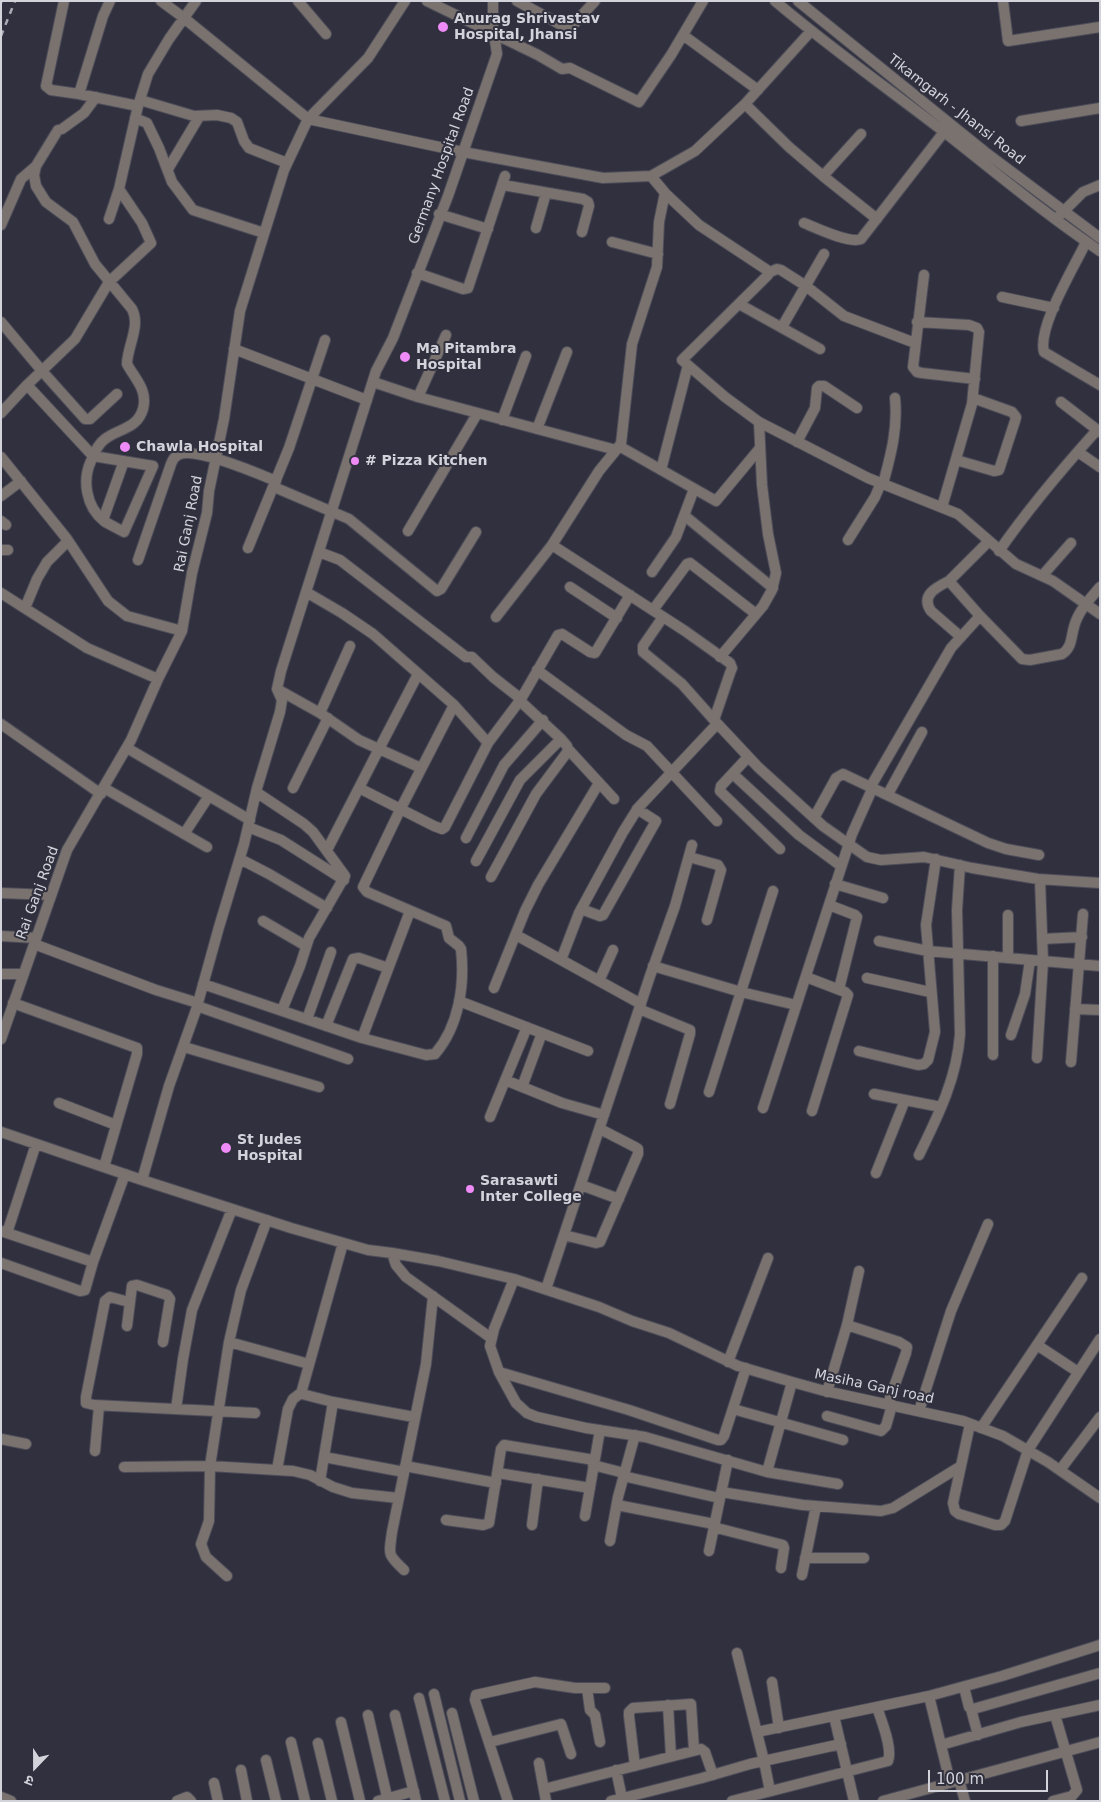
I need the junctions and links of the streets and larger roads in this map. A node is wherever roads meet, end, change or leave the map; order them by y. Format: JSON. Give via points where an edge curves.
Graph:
{"nodes":[{"id":1,"x":64,"y":1,"type":"edge"},
{"id":2,"x":110,"y":1,"type":"edge"},
{"id":3,"x":161,"y":1,"type":"edge"},
{"id":4,"x":196,"y":1,"type":"edge"},
{"id":5,"x":298,"y":1,"type":"edge"},
{"id":6,"x":405,"y":1,"type":"edge"},
{"id":7,"x":427,"y":1,"type":"edge"},
{"id":8,"x":493,"y":1,"type":"edge"},
{"id":9,"x":517,"y":1,"type":"edge"},
{"id":10,"x":595,"y":1,"type":"edge"},
{"id":11,"x":703,"y":1,"type":"edge"},
{"id":12,"x":775,"y":1,"type":"edge"},
{"id":13,"x":798,"y":1,"type":"edge"},
{"id":14,"x":1003,"y":1,"type":"edge"},
{"id":15,"x":184,"y":18,"type":"junction"},
{"id":16,"x":1100,"y":27,"type":"edge"},
{"id":17,"x":811,"y":31,"type":"junction"},
{"id":18,"x":326,"y":34,"type":"dead end"},
{"id":19,"x":494,"y":35,"type":"junction"},
{"id":20,"x":683,"y":35,"type":"junction"},
{"id":21,"x":852,"y":45,"type":"junction"},
{"id":22,"x":843,"y":55,"type":"junction"},
{"id":23,"x":758,"y":90,"type":"junction"},
{"id":24,"x":79,"y":94,"type":"junction"},
{"id":25,"x":96,"y":98,"type":"junction"},
{"id":26,"x":139,"y":103,"type":"junction"},
{"id":27,"x":746,"y":104,"type":"junction"},
{"id":28,"x":1100,"y":108,"type":"edge"},
{"id":29,"x":200,"y":117,"type":"junction"},
{"id":30,"x":136,"y":118,"type":"junction"},
{"id":31,"x":308,"y":119,"type":"junction"},
{"id":32,"x":1021,"y":121,"type":"dead end"},
{"id":33,"x":944,"y":132,"type":"junction"},
{"id":34,"x":861,"y":134,"type":"dead end"},
{"id":35,"x":462,"y":152,"type":"junction"},
{"id":36,"x":287,"y":163,"type":"junction"},
{"id":37,"x":36,"y":166,"type":"junction"},
{"id":38,"x":168,"y":170,"type":"junction"},
{"id":39,"x":651,"y":176,"type":"junction"},
{"id":40,"x":823,"y":176,"type":"junction"},
{"id":41,"x":1100,"y":185,"type":"edge"},
{"id":42,"x":119,"y":189,"type":"junction"},
{"id":43,"x":546,"y":193,"type":"junction"},
{"id":44,"x":665,"y":193,"type":"junction"},
{"id":45,"x":1063,"y":212,"type":"junction"},
{"id":46,"x":439,"y":214,"type":"junction"},
{"id":47,"x":109,"y":218,"type":"dead end"},
{"id":48,"x":877,"y":219,"type":"junction"},
{"id":49,"x":1055,"y":220,"type":"junction"},
{"id":50,"x":804,"y":223,"type":"dead end"},
{"id":51,"x":1,"y":225,"type":"edge"},
{"id":52,"x":536,"y":228,"type":"dead end"},
{"id":53,"x":488,"y":229,"type":"junction"},
{"id":54,"x":582,"y":232,"type":"dead end"},
{"id":55,"x":264,"y":233,"type":"junction"},
{"id":56,"x":1100,"y":238,"type":"edge"},
{"id":57,"x":612,"y":242,"type":"dead end"},
{"id":58,"x":1086,"y":242,"type":"junction"},
{"id":59,"x":1100,"y":251,"type":"edge"},
{"id":60,"x":658,"y":254,"type":"junction"},
{"id":61,"x":824,"y":254,"type":"dead end"},
{"id":62,"x":417,"y":273,"type":"junction"},
{"id":63,"x":768,"y":273,"type":"junction"},
{"id":64,"x":924,"y":275,"type":"dead end"},
{"id":65,"x":109,"y":282,"type":"junction"},
{"id":66,"x":806,"y":286,"type":"junction"},
{"id":67,"x":1002,"y":297,"type":"dead end"},
{"id":68,"x":739,"y":304,"type":"junction"},
{"id":69,"x":1054,"y":308,"type":"junction"},
{"id":70,"x":1,"y":322,"type":"edge"},
{"id":71,"x":917,"y":322,"type":"junction"},
{"id":72,"x":782,"y":327,"type":"junction"},
{"id":73,"x":446,"y":335,"type":"dead end"},
{"id":74,"x":325,"y":340,"type":"dead end"},
{"id":75,"x":915,"y":343,"type":"junction"},
{"id":76,"x":234,"y":349,"type":"junction"},
{"id":77,"x":820,"y":349,"type":"dead end"},
{"id":78,"x":567,"y":352,"type":"dead end"},
{"id":79,"x":526,"y":356,"type":"dead end"},
{"id":80,"x":688,"y":365,"type":"junction"},
{"id":81,"x":42,"y":371,"type":"junction"},
{"id":82,"x":312,"y":378,"type":"junction"},
{"id":83,"x":975,"y":379,"type":"junction"},
{"id":84,"x":373,"y":382,"type":"junction"},
{"id":85,"x":27,"y":385,"type":"junction"},
{"id":86,"x":1100,"y":385,"type":"edge"},
{"id":87,"x":117,"y":394,"type":"dead end"},
{"id":88,"x":418,"y":397,"type":"junction"},
{"id":89,"x":895,"y":398,"type":"dead end"},
{"id":90,"x":973,"y":398,"type":"junction"},
{"id":91,"x":368,"y":400,"type":"junction"},
{"id":92,"x":1061,"y":402,"type":"dead end"},
{"id":93,"x":857,"y":408,"type":"dead end"},
{"id":94,"x":1,"y":413,"type":"edge"},
{"id":95,"x":477,"y":414,"type":"junction"},
{"id":96,"x":502,"y":420,"type":"junction"},
{"id":97,"x":759,"y":422,"type":"junction"},
{"id":98,"x":537,"y":429,"type":"junction"},
{"id":99,"x":1098,"y":431,"type":"edge"},
{"id":100,"x":797,"y":442,"type":"junction"},
{"id":101,"x":617,"y":448,"type":"junction"},
{"id":102,"x":760,"y":448,"type":"junction"},
{"id":103,"x":1078,"y":452,"type":"junction"},
{"id":104,"x":93,"y":456,"type":"junction"},
{"id":105,"x":1,"y":457,"type":"edge"},
{"id":106,"x":216,"y":458,"type":"junction"},
{"id":107,"x":956,"y":460,"type":"junction"},
{"id":108,"x":124,"y":461,"type":"junction"},
{"id":109,"x":1100,"y":467,"type":"edge"},
{"id":110,"x":662,"y":470,"type":"junction"},
{"id":111,"x":21,"y":482,"type":"junction"},
{"id":112,"x":882,"y":483,"type":"junction"},
{"id":113,"x":275,"y":484,"type":"junction"},
{"id":114,"x":694,"y":489,"type":"junction"},
{"id":115,"x":1,"y":496,"type":"edge"},
{"id":116,"x":942,"y":507,"type":"junction"},
{"id":117,"x":332,"y":511,"type":"junction"},
{"id":118,"x":685,"y":516,"type":"junction"},
{"id":119,"x":103,"y":520,"type":"junction"},
{"id":120,"x":408,"y":530,"type":"dead end"},
{"id":121,"x":476,"y":532,"type":"dead end"},
{"id":122,"x":848,"y":540,"type":"dead end"},
{"id":123,"x":68,"y":541,"type":"junction"},
{"id":124,"x":989,"y":542,"type":"junction"},
{"id":125,"x":1071,"y":543,"type":"dead end"},
{"id":126,"x":552,"y":545,"type":"junction"},
{"id":127,"x":248,"y":548,"type":"dead end"},
{"id":128,"x":999,"y":551,"type":"junction"},
{"id":129,"x":319,"y":552,"type":"junction"},
{"id":130,"x":138,"y":560,"type":"dead end"},
{"id":131,"x":652,"y":572,"type":"dead end"},
{"id":132,"x":1042,"y":576,"type":"junction"},
{"id":133,"x":949,"y":581,"type":"junction"},
{"id":134,"x":570,"y":587,"type":"dead end"},
{"id":135,"x":1100,"y":587,"type":"edge"},
{"id":136,"x":772,"y":588,"type":"junction"},
{"id":137,"x":306,"y":592,"type":"junction"},
{"id":138,"x":1,"y":593,"type":"edge"},
{"id":139,"x":630,"y":596,"type":"junction"},
{"id":140,"x":1086,"y":604,"type":"junction"},
{"id":141,"x":25,"y":608,"type":"junction"},
{"id":142,"x":653,"y":610,"type":"junction"},
{"id":143,"x":756,"y":614,"type":"junction"},
{"id":144,"x":1100,"y":614,"type":"edge"},
{"id":145,"x":980,"y":616,"type":"junction"},
{"id":146,"x":496,"y":617,"type":"dead end"},
{"id":147,"x":663,"y":617,"type":"junction"},
{"id":148,"x":617,"y":618,"type":"junction"},
{"id":149,"x":182,"y":631,"type":"junction"},
{"id":150,"x":961,"y":637,"type":"junction"},
{"id":151,"x":350,"y":646,"type":"dead end"},
{"id":152,"x":720,"y":656,"type":"junction"},
{"id":153,"x":537,"y":670,"type":"junction"},
{"id":154,"x":418,"y":674,"type":"junction"},
{"id":155,"x":158,"y":678,"type":"junction"},
{"id":156,"x":277,"y":689,"type":"junction"},
{"id":157,"x":520,"y":700,"type":"junction"},
{"id":158,"x":454,"y":705,"type":"junction"},
{"id":159,"x":324,"y":716,"type":"junction"},
{"id":160,"x":542,"y":720,"type":"junction"},
{"id":161,"x":715,"y":722,"type":"junction"},
{"id":162,"x":1,"y":724,"type":"edge"},
{"id":163,"x":922,"y":732,"type":"dead end"},
{"id":164,"x":561,"y":739,"type":"junction"},
{"id":165,"x":488,"y":743,"type":"junction"},
{"id":166,"x":127,"y":748,"type":"junction"},
{"id":167,"x":379,"y":749,"type":"junction"},
{"id":168,"x":568,"y":749,"type":"junction"},
{"id":169,"x":748,"y":757,"type":"junction"},
{"id":170,"x":422,"y":768,"type":"junction"},
{"id":171,"x":671,"y":772,"type":"junction"},
{"id":172,"x":733,"y":774,"type":"junction"},
{"id":173,"x":599,"y":782,"type":"junction"},
{"id":174,"x":872,"y":786,"type":"junction"},
{"id":175,"x":292,"y":788,"type":"dead end"},
{"id":176,"x":359,"y":788,"type":"junction"},
{"id":177,"x":103,"y":791,"type":"junction"},
{"id":178,"x":256,"y":792,"type":"junction"},
{"id":179,"x":888,"y":794,"type":"junction"},
{"id":180,"x":209,"y":796,"type":"junction"},
{"id":181,"x":614,"y":799,"type":"dead end"},
{"id":182,"x":637,"y":809,"type":"junction"},
{"id":183,"x":400,"y":810,"type":"junction"},
{"id":184,"x":814,"y":818,"type":"junction"},
{"id":185,"x":717,"y":821,"type":"dead end"},
{"id":186,"x":249,"y":824,"type":"junction"},
{"id":187,"x":184,"y":834,"type":"junction"},
{"id":188,"x":466,"y":838,"type":"dead end"},
{"id":189,"x":692,"y":845,"type":"dead end"},
{"id":190,"x":849,"y":845,"type":"junction"},
{"id":191,"x":207,"y":847,"type":"dead end"},
{"id":192,"x":780,"y":848,"type":"dead end"},
{"id":193,"x":328,"y":850,"type":"junction"},
{"id":194,"x":1040,"y":855,"type":"dead end"},
{"id":195,"x":689,"y":857,"type":"junction"},
{"id":196,"x":240,"y":859,"type":"junction"},
{"id":197,"x":936,"y":859,"type":"junction"},
{"id":198,"x":476,"y":861,"type":"dead end"},
{"id":199,"x":960,"y":865,"type":"junction"},
{"id":200,"x":841,"y":866,"type":"junction"},
{"id":201,"x":491,"y":877,"type":"dead end"},
{"id":202,"x":344,"y":880,"type":"junction"},
{"id":203,"x":1040,"y":880,"type":"junction"},
{"id":204,"x":1100,"y":883,"type":"edge"},
{"id":205,"x":835,"y":884,"type":"junction"},
{"id":206,"x":773,"y":891,"type":"dead end"},
{"id":207,"x":1,"y":893,"type":"edge"},
{"id":208,"x":51,"y":895,"type":"junction"},
{"id":209,"x":883,"y":898,"type":"dead end"},
{"id":210,"x":829,"y":905,"type":"junction"},
{"id":211,"x":326,"y":908,"type":"junction"},
{"id":212,"x":581,"y":909,"type":"junction"},
{"id":213,"x":410,"y":911,"type":"junction"},
{"id":214,"x":1083,"y":914,"type":"dead end"},
{"id":215,"x":1008,"y":915,"type":"dead end"},
{"id":216,"x":706,"y":920,"type":"dead end"},
{"id":217,"x":263,"y":921,"type":"dead end"},
{"id":218,"x":1,"y":936,"type":"edge"},
{"id":219,"x":516,"y":936,"type":"junction"},
{"id":220,"x":1082,"y":937,"type":"junction"},
{"id":221,"x":1042,"y":939,"type":"junction"},
{"id":222,"x":879,"y":940,"type":"dead end"},
{"id":223,"x":35,"y":941,"type":"junction"},
{"id":224,"x":306,"y":946,"type":"junction"},
{"id":225,"x":613,"y":950,"type":"dead end"},
{"id":226,"x":928,"y":951,"type":"junction"},
{"id":227,"x":332,"y":952,"type":"dead end"},
{"id":228,"x":958,"y":953,"type":"junction"},
{"id":229,"x":993,"y":956,"type":"junction"},
{"id":230,"x":1008,"y":958,"type":"junction"},
{"id":231,"x":561,"y":960,"type":"junction"},
{"id":232,"x":1030,"y":960,"type":"junction"},
{"id":233,"x":1043,"y":961,"type":"junction"},
{"id":234,"x":1080,"y":964,"type":"junction"},
{"id":235,"x":653,"y":966,"type":"junction"},
{"id":236,"x":1100,"y":966,"type":"edge"},
{"id":237,"x":388,"y":968,"type":"junction"},
{"id":238,"x":1,"y":974,"type":"edge"},
{"id":239,"x":23,"y":974,"type":"junction"},
{"id":240,"x":806,"y":976,"type":"junction"},
{"id":241,"x":868,"y":978,"type":"dead end"},
{"id":242,"x":598,"y":981,"type":"junction"},
{"id":243,"x":203,"y":984,"type":"junction"},
{"id":244,"x":494,"y":988,"type":"dead end"},
{"id":245,"x":839,"y":989,"type":"junction"},
{"id":246,"x":740,"y":992,"type":"junction"},
{"id":247,"x":930,"y":992,"type":"junction"},
{"id":248,"x":459,"y":1000,"type":"junction"},
{"id":249,"x":13,"y":1003,"type":"junction"},
{"id":250,"x":198,"y":1005,"type":"junction"},
{"id":251,"x":796,"y":1005,"type":"junction"},
{"id":252,"x":640,"y":1006,"type":"junction"},
{"id":253,"x":1075,"y":1009,"type":"junction"},
{"id":254,"x":282,"y":1010,"type":"junction"},
{"id":255,"x":1100,"y":1010,"type":"edge"},
{"id":256,"x":307,"y":1019,"type":"junction"},
{"id":257,"x":326,"y":1026,"type":"junction"},
{"id":258,"x":527,"y":1026,"type":"junction"},
{"id":259,"x":542,"y":1033,"type":"junction"},
{"id":260,"x":1011,"y":1035,"type":"dead end"},
{"id":261,"x":362,"y":1038,"type":"junction"},
{"id":262,"x":1,"y":1039,"type":"edge"},
{"id":263,"x":184,"y":1047,"type":"junction"},
{"id":264,"x":588,"y":1051,"type":"dead end"},
{"id":265,"x":859,"y":1051,"type":"dead end"},
{"id":266,"x":993,"y":1055,"type":"dead end"},
{"id":267,"x":1037,"y":1058,"type":"dead end"},
{"id":268,"x":348,"y":1059,"type":"dead end"},
{"id":269,"x":1071,"y":1062,"type":"dead end"},
{"id":270,"x":505,"y":1080,"type":"junction"},
{"id":271,"x":319,"y":1087,"type":"dead end"},
{"id":272,"x":522,"y":1087,"type":"junction"},
{"id":273,"x":709,"y":1092,"type":"dead end"},
{"id":274,"x":874,"y":1094,"type":"dead end"},
{"id":275,"x":906,"y":1100,"type":"junction"},
{"id":276,"x":58,"y":1103,"type":"dead end"},
{"id":277,"x":670,"y":1104,"type":"dead end"},
{"id":278,"x":763,"y":1108,"type":"dead end"},
{"id":279,"x":941,"y":1108,"type":"junction"},
{"id":280,"x":812,"y":1111,"type":"dead end"},
{"id":281,"x":604,"y":1115,"type":"junction"},
{"id":282,"x":490,"y":1117,"type":"dead end"},
{"id":283,"x":116,"y":1126,"type":"junction"},
{"id":284,"x":600,"y":1129,"type":"junction"},
{"id":285,"x":1,"y":1132,"type":"edge"},
{"id":286,"x":36,"y":1144,"type":"junction"},
{"id":287,"x":919,"y":1155,"type":"dead end"},
{"id":288,"x":104,"y":1167,"type":"junction"},
{"id":289,"x":876,"y":1172,"type":"dead end"},
{"id":290,"x":125,"y":1174,"type":"junction"},
{"id":291,"x":142,"y":1180,"type":"junction"},
{"id":292,"x":581,"y":1185,"type":"junction"},
{"id":293,"x":619,"y":1199,"type":"junction"},
{"id":294,"x":232,"y":1209,"type":"junction"},
{"id":295,"x":266,"y":1220,"type":"junction"},
{"id":296,"x":988,"y":1224,"type":"dead end"},
{"id":297,"x":4,"y":1232,"type":"edge"},
{"id":298,"x":564,"y":1235,"type":"junction"},
{"id":299,"x":343,"y":1243,"type":"junction"},
{"id":300,"x":392,"y":1252,"type":"junction"},
{"id":301,"x":768,"y":1258,"type":"dead end"},
{"id":302,"x":93,"y":1262,"type":"junction"},
{"id":303,"x":1,"y":1263,"type":"edge"},
{"id":304,"x":859,"y":1271,"type":"dead end"},
{"id":305,"x":1082,"y":1278,"type":"dead end"},
{"id":306,"x":514,"y":1279,"type":"junction"},
{"id":307,"x":546,"y":1289,"type":"junction"},
{"id":308,"x":433,"y":1296,"type":"junction"},
{"id":309,"x":129,"y":1302,"type":"junction"},
{"id":310,"x":847,"y":1325,"type":"junction"},
{"id":311,"x":127,"y":1326,"type":"dead end"},
{"id":312,"x":491,"y":1338,"type":"junction"},
{"id":313,"x":1100,"y":1339,"type":"edge"},
{"id":314,"x":163,"y":1342,"type":"dead end"},
{"id":315,"x":229,"y":1342,"type":"junction"},
{"id":316,"x":1037,"y":1345,"type":"junction"},
{"id":317,"x":728,"y":1362,"type":"junction"},
{"id":318,"x":309,"y":1364,"type":"junction"},
{"id":319,"x":746,"y":1368,"type":"junction"},
{"id":320,"x":499,"y":1372,"type":"junction"},
{"id":321,"x":1078,"y":1372,"type":"junction"},
{"id":322,"x":792,"y":1382,"type":"junction"},
{"id":323,"x":302,"y":1392,"type":"junction"},
{"id":324,"x":827,"y":1392,"type":"junction"},
{"id":325,"x":333,"y":1402,"type":"junction"},
{"id":326,"x":890,"y":1404,"type":"junction"},
{"id":327,"x":99,"y":1406,"type":"junction"},
{"id":328,"x":176,"y":1409,"type":"junction"},
{"id":329,"x":732,"y":1409,"type":"junction"},
{"id":330,"x":919,"y":1411,"type":"junction"},
{"id":331,"x":218,"y":1412,"type":"junction"},
{"id":332,"x":255,"y":1413,"type":"dead end"},
{"id":333,"x":827,"y":1416,"type":"dead end"},
{"id":334,"x":414,"y":1417,"type":"junction"},
{"id":335,"x":1100,"y":1417,"type":"edge"},
{"id":336,"x":781,"y":1423,"type":"junction"},
{"id":337,"x":970,"y":1424,"type":"junction"},
{"id":338,"x":981,"y":1428,"type":"junction"},
{"id":339,"x":600,"y":1430,"type":"junction"},
{"id":340,"x":635,"y":1435,"type":"junction"},
{"id":341,"x":1,"y":1439,"type":"edge"},
{"id":342,"x":843,"y":1440,"type":"dead end"},
{"id":343,"x":26,"y":1444,"type":"dead end"},
{"id":344,"x":95,"y":1450,"type":"dead end"},
{"id":345,"x":1028,"y":1450,"type":"junction"},
{"id":346,"x":324,"y":1457,"type":"junction"},
{"id":347,"x":728,"y":1460,"type":"junction"},
{"id":348,"x":594,"y":1463,"type":"junction"},
{"id":349,"x":210,"y":1466,"type":"junction"},
{"id":350,"x":961,"y":1466,"type":"junction"},
{"id":351,"x":124,"y":1467,"type":"dead end"},
{"id":352,"x":404,"y":1469,"type":"junction"},
{"id":353,"x":277,"y":1470,"type":"junction"},
{"id":354,"x":1060,"y":1470,"type":"junction"},
{"id":355,"x":767,"y":1472,"type":"junction"},
{"id":356,"x":624,"y":1474,"type":"junction"},
{"id":357,"x":497,"y":1478,"type":"junction"},
{"id":358,"x":538,"y":1479,"type":"junction"},
{"id":359,"x":320,"y":1481,"type":"junction"},
{"id":360,"x":838,"y":1484,"type":"dead end"},
{"id":361,"x":590,"y":1488,"type":"junction"},
{"id":362,"x":720,"y":1495,"type":"junction"},
{"id":363,"x":398,"y":1498,"type":"junction"},
{"id":364,"x":1100,"y":1498,"type":"edge"},
{"id":365,"x":617,"y":1505,"type":"junction"},
{"id":366,"x":816,"y":1506,"type":"junction"},
{"id":367,"x":585,"y":1516,"type":"dead end"},
{"id":368,"x":446,"y":1520,"type":"dead end"},
{"id":369,"x":532,"y":1525,"type":"dead end"},
{"id":370,"x":714,"y":1525,"type":"junction"},
{"id":371,"x":610,"y":1540,"type":"dead end"},
{"id":372,"x":709,"y":1551,"type":"dead end"},
{"id":373,"x":805,"y":1558,"type":"junction"},
{"id":374,"x":864,"y":1558,"type":"dead end"},
{"id":375,"x":781,"y":1568,"type":"dead end"},
{"id":376,"x":404,"y":1570,"type":"dead end"},
{"id":377,"x":802,"y":1575,"type":"dead end"},
{"id":378,"x":227,"y":1576,"type":"dead end"},
{"id":379,"x":1100,"y":1645,"type":"edge"},
{"id":380,"x":737,"y":1653,"type":"dead end"},
{"id":381,"x":1100,"y":1673,"type":"edge"},
{"id":382,"x":772,"y":1682,"type":"dead end"},
{"id":383,"x":964,"y":1687,"type":"junction"},
{"id":384,"x":587,"y":1688,"type":"junction"},
{"id":385,"x":605,"y":1688,"type":"dead end"},
{"id":386,"x":434,"y":1694,"type":"dead end"},
{"id":387,"x":929,"y":1696,"type":"junction"},
{"id":388,"x":419,"y":1698,"type":"dead end"},
{"id":389,"x":668,"y":1705,"type":"junction"},
{"id":390,"x":1100,"y":1705,"type":"edge"},
{"id":391,"x":877,"y":1707,"type":"junction"},
{"id":392,"x":971,"y":1709,"type":"junction"},
{"id":393,"x":452,"y":1713,"type":"dead end"},
{"id":394,"x":395,"y":1714,"type":"dead end"},
{"id":395,"x":368,"y":1715,"type":"dead end"},
{"id":396,"x":1054,"y":1715,"type":"junction"},
{"id":397,"x":834,"y":1716,"type":"junction"},
{"id":398,"x":341,"y":1722,"type":"dead end"},
{"id":399,"x":779,"y":1728,"type":"junction"},
{"id":400,"x":757,"y":1732,"type":"junction"},
{"id":401,"x":978,"y":1735,"type":"junction"},
{"id":402,"x":291,"y":1742,"type":"dead end"},
{"id":403,"x":490,"y":1742,"type":"junction"},
{"id":404,"x":600,"y":1742,"type":"dead end"},
{"id":405,"x":1100,"y":1742,"type":"edge"},
{"id":406,"x":318,"y":1743,"type":"dead end"},
{"id":407,"x":841,"y":1744,"type":"junction"},
{"id":408,"x":941,"y":1745,"type":"junction"},
{"id":409,"x":694,"y":1750,"type":"junction"},
{"id":410,"x":1065,"y":1752,"type":"junction"},
{"id":411,"x":571,"y":1754,"type":"dead end"},
{"id":412,"x":671,"y":1756,"type":"junction"},
{"id":413,"x":266,"y":1760,"type":"dead end"},
{"id":414,"x":764,"y":1761,"type":"junction"},
{"id":415,"x":539,"y":1763,"type":"dead end"},
{"id":416,"x":635,"y":1766,"type":"junction"},
{"id":417,"x":240,"y":1770,"type":"dead end"},
{"id":418,"x":616,"y":1770,"type":"junction"},
{"id":419,"x":848,"y":1772,"type":"junction"},
{"id":420,"x":713,"y":1775,"type":"junction"},
{"id":421,"x":955,"y":1781,"type":"junction"},
{"id":422,"x":214,"y":1783,"type":"dead end"},
{"id":423,"x":544,"y":1789,"type":"junction"},
{"id":424,"x":770,"y":1791,"type":"junction"},
{"id":425,"x":415,"y":1796,"type":"edge"},
{"id":426,"x":915,"y":1796,"type":"edge"},
{"id":427,"x":1,"y":1797,"type":"edge"},
{"id":428,"x":622,"y":1798,"type":"junction"},
{"id":429,"x":1071,"y":1798,"type":"edge"},
{"id":430,"x":384,"y":1800,"type":"edge"},
{"id":431,"x":11,"y":1801,"type":"edge"},
{"id":432,"x":176,"y":1801,"type":"edge"},
{"id":433,"x":191,"y":1801,"type":"edge"},
{"id":434,"x":218,"y":1801,"type":"edge"},
{"id":435,"x":247,"y":1801,"type":"edge"},
{"id":436,"x":276,"y":1801,"type":"edge"},
{"id":437,"x":305,"y":1801,"type":"edge"},
{"id":438,"x":332,"y":1801,"type":"edge"},
{"id":439,"x":360,"y":1801,"type":"edge"},
{"id":440,"x":445,"y":1801,"type":"edge"},
{"id":441,"x":460,"y":1801,"type":"edge"},
{"id":442,"x":474,"y":1801,"type":"edge"},
{"id":443,"x":508,"y":1801,"type":"edge"},
{"id":444,"x":546,"y":1801,"type":"edge"},
{"id":445,"x":611,"y":1801,"type":"edge"},
{"id":446,"x":732,"y":1801,"type":"edge"},
{"id":447,"x":854,"y":1801,"type":"edge"},
{"id":448,"x":883,"y":1801,"type":"edge"},
{"id":449,"x":965,"y":1801,"type":"edge"},
{"id":450,"x":1053,"y":1801,"type":"edge"}],
"edges":[{"from":1,"to":24,"type":"street","via":[[46,86],[51,90]]},
{"from":2,"to":24,"type":"street"},
{"from":3,"to":15,"type":"street"},
{"from":4,"to":15,"type":"street"},
{"from":5,"to":18,"type":"street"},
{"from":6,"to":31,"type":"street","name":"Rai Ganj Road","via":[[368,58]]},
{"from":7,"to":19,"type":"street"},
{"from":8,"to":19,"type":"street","name":"Germany Hospital Road"},
{"from":9,"to":10,"type":"street","via":[[567,28]]},
{"from":11,"to":20,"type":"street"},
{"from":12,"to":17,"type":"street"},
{"from":13,"to":21,"type":"street","name":"Tikamgarh - Jhansi Road"},
{"from":14,"to":16,"type":"street","via":[[1008,41]]},
{"from":15,"to":26,"type":"street","via":[[148,74]]},
{"from":15,"to":31,"type":"street"},
{"from":17,"to":22,"type":"street"},
{"from":17,"to":23,"type":"street"},
{"from":19,"to":20,"type":"street","via":[[639,102]]},
{"from":19,"to":35,"type":"street","name":"Germany Hospital Road","via":[[497,54]]},
{"from":20,"to":23,"type":"street"},
{"from":21,"to":22,"type":"street"},
{"from":21,"to":45,"type":"street","name":"Tikamgarh - Jhansi Road"},
{"from":22,"to":33,"type":"street"},
{"from":23,"to":27,"type":"street"},
{"from":24,"to":25,"type":"street"},
{"from":25,"to":26,"type":"street"},
{"from":25,"to":37,"type":"street","via":[[84,112],[58,130]]},
{"from":26,"to":29,"type":"street"},
{"from":26,"to":30,"type":"street"},
{"from":27,"to":39,"type":"street","via":[[695,151]]},
{"from":27,"to":40,"type":"street"},
{"from":28,"to":32,"type":"street"},
{"from":29,"to":36,"type":"street","via":[[217,115],[231,118],[237,122],[250,148]]},
{"from":29,"to":38,"type":"street"},
{"from":30,"to":38,"type":"street","via":[[147,123]]},
{"from":30,"to":42,"type":"street"},
{"from":31,"to":35,"type":"street"},
{"from":31,"to":36,"type":"street","name":"Rai Ganj Road"},
{"from":33,"to":48,"type":"street"},
{"from":33,"to":49,"type":"street"},
{"from":34,"to":40,"type":"street"},
{"from":35,"to":39,"type":"street","via":[[603,178]]},
{"from":35,"to":46,"type":"street","name":"Germany Hospital Road"},
{"from":36,"to":55,"type":"street","name":"Rai Ganj Road"},
{"from":37,"to":51,"type":"street","via":[[21,179]]},
{"from":37,"to":65,"type":"street","via":[[34,175],[41,196],[73,222],[95,264]]},
{"from":38,"to":55,"type":"street","via":[[172,182],[193,210]]},
{"from":39,"to":44,"type":"street"},
{"from":40,"to":48,"type":"street"},
{"from":41,"to":45,"type":"street","via":[[1083,192]]},
{"from":42,"to":47,"type":"street"},
{"from":42,"to":65,"type":"street","via":[[142,222],[151,243]]},
{"from":43,"to":52,"type":"street"},
{"from":43,"to":53,"type":"street","via":[[504,180]]},
{"from":43,"to":54,"type":"street","via":[[588,202]]},
{"from":44,"to":60,"type":"street","via":[[659,222]]},
{"from":44,"to":63,"type":"street","via":[[699,225]]},
{"from":45,"to":49,"type":"street"},
{"from":45,"to":56,"type":"street","name":"Tikamgarh - Jhansi Road"},
{"from":46,"to":53,"type":"street"},
{"from":46,"to":62,"type":"street","name":"Germany Hospital Road"},
{"from":48,"to":50,"type":"street","via":[[858,240]]},
{"from":49,"to":58,"type":"street"},
{"from":53,"to":62,"type":"street","via":[[466,290]]},
{"from":55,"to":76,"type":"street","name":"Rai Ganj Road","via":[[240,312]]},
{"from":57,"to":60,"type":"street"},
{"from":58,"to":59,"type":"street"},
{"from":58,"to":69,"type":"street"},
{"from":60,"to":101,"type":"street","via":[[657,267],[632,344],[621,444]]},
{"from":61,"to":66,"type":"street"},
{"from":62,"to":84,"type":"street","name":"Germany Hospital Road"},
{"from":63,"to":66,"type":"street","via":[[779,269]]},
{"from":63,"to":68,"type":"street"},
{"from":64,"to":71,"type":"street"},
{"from":65,"to":81,"type":"street","via":[[75,339]]},
{"from":65,"to":104,"type":"street","via":[[133,311],[133,334],[127,364],[142,389],[143,409],[134,424],[104,439]]},
{"from":66,"to":72,"type":"street"},
{"from":66,"to":75,"type":"street","via":[[844,316]]},
{"from":67,"to":69,"type":"street"},
{"from":68,"to":72,"type":"street"},
{"from":68,"to":80,"type":"street","via":[[682,360]]},
{"from":69,"to":86,"type":"street","via":[[1042,347],[1044,352]]},
{"from":70,"to":81,"type":"street"},
{"from":71,"to":75,"type":"street"},
{"from":71,"to":83,"type":"street","via":[[977,328]]},
{"from":72,"to":77,"type":"street"},
{"from":73,"to":88,"type":"street"},
{"from":74,"to":82,"type":"street"},
{"from":75,"to":83,"type":"street","via":[[912,367],[917,372]]},
{"from":76,"to":82,"type":"street"},
{"from":76,"to":106,"type":"street","name":"Rai Ganj Road"},
{"from":78,"to":98,"type":"street"},
{"from":79,"to":96,"type":"street"},
{"from":80,"to":97,"type":"street"},
{"from":80,"to":110,"type":"street"},
{"from":81,"to":85,"type":"street"},
{"from":81,"to":87,"type":"street","via":[[87,420]]},
{"from":82,"to":91,"type":"street"},
{"from":82,"to":113,"type":"street"},
{"from":83,"to":90,"type":"street"},
{"from":84,"to":88,"type":"street"},
{"from":84,"to":91,"type":"street","name":"Germany Hospital Road"},
{"from":85,"to":94,"type":"street"},
{"from":85,"to":104,"type":"street"},
{"from":88,"to":95,"type":"street"},
{"from":89,"to":112,"type":"street","via":[[894,439]]},
{"from":90,"to":107,"type":"street"},
{"from":90,"to":107,"type":"street","via":[[1012,412],[1015,421],[999,470]]},
{"from":91,"to":117,"type":"street","name":"Germany Hospital Road"},
{"from":92,"to":99,"type":"street"},
{"from":93,"to":100,"type":"street","via":[[824,386],[819,386],[815,408]]},
{"from":95,"to":96,"type":"street"},
{"from":95,"to":120,"type":"street"},
{"from":96,"to":98,"type":"street"},
{"from":97,"to":100,"type":"street"},
{"from":97,"to":102,"type":"street"},
{"from":98,"to":101,"type":"street"},
{"from":99,"to":103,"type":"street"},
{"from":100,"to":112,"type":"street"},
{"from":101,"to":110,"type":"street"},
{"from":101,"to":126,"type":"street"},
{"from":102,"to":114,"type":"street","via":[[717,500]]},
{"from":102,"to":136,"type":"street","via":[[767,525],[776,566]]},
{"from":103,"to":109,"type":"street"},
{"from":103,"to":128,"type":"street"},
{"from":104,"to":108,"type":"street"},
{"from":104,"to":119,"type":"street","via":[[86,478],[87,490],[95,511]]},
{"from":105,"to":111,"type":"street"},
{"from":106,"to":113,"type":"street"},
{"from":106,"to":130,"type":"street","via":[[184,453],[173,458]]},
{"from":106,"to":149,"type":"street","name":"Rai Ganj Road"},
{"from":107,"to":116,"type":"street"},
{"from":108,"to":119,"type":"street"},
{"from":108,"to":119,"type":"street","via":[[153,466],[124,532]]},
{"from":110,"to":114,"type":"street"},
{"from":111,"to":115,"type":"street"},
{"from":111,"to":123,"type":"street"},
{"from":112,"to":116,"type":"street"},
{"from":112,"to":122,"type":"street"},
{"from":113,"to":117,"type":"street"},
{"from":113,"to":127,"type":"street"},
{"from":114,"to":118,"type":"street"},
{"from":116,"to":124,"type":"street","via":[[958,514]]},
{"from":117,"to":121,"type":"street","via":[[349,519],[437,591]]},
{"from":117,"to":129,"type":"street","name":"Germany Hospital Road"},
{"from":118,"to":131,"type":"street","via":[[673,544]]},
{"from":118,"to":136,"type":"street"},
{"from":123,"to":141,"type":"street","via":[[47,562]]},
{"from":123,"to":149,"type":"street","via":[[108,601],[117,609],[127,616]]},
{"from":124,"to":128,"type":"street"},
{"from":124,"to":133,"type":"street"},
{"from":125,"to":132,"type":"street"},
{"from":126,"to":139,"type":"street"},
{"from":126,"to":146,"type":"street"},
{"from":128,"to":132,"type":"street","via":[[1016,564]]},
{"from":129,"to":137,"type":"street","name":"Germany Hospital Road"},
{"from":129,"to":157,"type":"street","via":[[340,560],[466,657],[472,657]]},
{"from":132,"to":140,"type":"street"},
{"from":133,"to":145,"type":"street"},
{"from":133,"to":150,"type":"street","via":[[931,592],[927,606]]},
{"from":134,"to":148,"type":"street"},
{"from":135,"to":140,"type":"street"},
{"from":136,"to":143,"type":"street"},
{"from":137,"to":154,"type":"street","via":[[342,612]]},
{"from":137,"to":156,"type":"street","name":"Germany Hospital Road"},
{"from":138,"to":141,"type":"street"},
{"from":139,"to":142,"type":"street"},
{"from":139,"to":148,"type":"street"},
{"from":140,"to":144,"type":"street"},
{"from":140,"to":145,"type":"street","via":[[1066,652],[1030,660],[1019,657]]},
{"from":141,"to":155,"type":"street","via":[[87,648]]},
{"from":142,"to":143,"type":"street","via":[[690,563]]},
{"from":142,"to":147,"type":"street"},
{"from":143,"to":152,"type":"street"},
{"from":145,"to":150,"type":"street"},
{"from":147,"to":152,"type":"street"},
{"from":147,"to":161,"type":"street","via":[[643,646],[643,652],[682,684]]},
{"from":148,"to":153,"type":"street","via":[[595,652],[559,634]]},
{"from":149,"to":155,"type":"street","name":"Rai Ganj Road"},
{"from":150,"to":174,"type":"street","via":[[951,648]]},
{"from":151,"to":159,"type":"street"},
{"from":152,"to":161,"type":"street","via":[[732,668]]},
{"from":153,"to":157,"type":"street"},
{"from":153,"to":171,"type":"street","via":[[626,735],[647,746]]},
{"from":154,"to":158,"type":"street"},
{"from":154,"to":167,"type":"street"},
{"from":155,"to":166,"type":"street","name":"Rai Ganj Road"},
{"from":156,"to":159,"type":"street"},
{"from":156,"to":178,"type":"street","via":[[282,700],[280,712]]},
{"from":157,"to":160,"type":"street"},
{"from":157,"to":165,"type":"street"},
{"from":158,"to":165,"type":"street"},
{"from":158,"to":170,"type":"street"},
{"from":159,"to":167,"type":"street","via":[[359,740]]},
{"from":159,"to":175,"type":"street"},
{"from":160,"to":164,"type":"street"},
{"from":160,"to":188,"type":"street","via":[[504,765]]},
{"from":161,"to":169,"type":"street"},
{"from":161,"to":171,"type":"street"},
{"from":162,"to":177,"type":"street"},
{"from":163,"to":179,"type":"street"},
{"from":164,"to":168,"type":"street"},
{"from":164,"to":198,"type":"street","via":[[520,780]]},
{"from":165,"to":183,"type":"street","via":[[445,827],[434,826]]},
{"from":166,"to":177,"type":"street","name":"Rai Ganj Road"},
{"from":166,"to":180,"type":"street"},
{"from":167,"to":170,"type":"street"},
{"from":167,"to":176,"type":"street"},
{"from":168,"to":173,"type":"street"},
{"from":168,"to":201,"type":"street","via":[[536,794]]},
{"from":169,"to":172,"type":"street"},
{"from":169,"to":184,"type":"street"},
{"from":170,"to":183,"type":"street"},
{"from":171,"to":182,"type":"street"},
{"from":171,"to":185,"type":"street"},
{"from":172,"to":192,"type":"street","via":[[720,788],[721,793]]},
{"from":172,"to":200,"type":"street","via":[[799,835]]},
{"from":173,"to":181,"type":"street"},
{"from":173,"to":219,"type":"street","via":[[548,866]]},
{"from":174,"to":179,"type":"street"},
{"from":174,"to":184,"type":"street","via":[[841,774]]},
{"from":174,"to":190,"type":"street"},
{"from":176,"to":183,"type":"street"},
{"from":176,"to":193,"type":"street"},
{"from":177,"to":187,"type":"street"},
{"from":177,"to":208,"type":"street","name":"Rai Ganj Road","via":[[67,850]]},
{"from":178,"to":186,"type":"street"},
{"from":178,"to":193,"type":"street","via":[[304,824]]},
{"from":179,"to":194,"type":"street","via":[[988,843]]},
{"from":180,"to":186,"type":"street"},
{"from":180,"to":187,"type":"street"},
{"from":182,"to":212,"type":"street"},
{"from":182,"to":212,"type":"street","via":[[656,821],[603,915]]},
{"from":183,"to":213,"type":"street","via":[[363,887],[367,892]]},
{"from":184,"to":190,"type":"street"},
{"from":186,"to":196,"type":"street"},
{"from":186,"to":202,"type":"street","via":[[282,840]]},
{"from":187,"to":191,"type":"street"},
{"from":189,"to":195,"type":"street"},
{"from":190,"to":197,"type":"street","via":[[866,856],[881,860]]},
{"from":190,"to":200,"type":"street"},
{"from":193,"to":202,"type":"street","via":[[344,872]]},
{"from":195,"to":216,"type":"street","via":[[714,864],[721,870]]},
{"from":195,"to":235,"type":"street","via":[[676,906]]},
{"from":196,"to":211,"type":"street"},
{"from":196,"to":243,"type":"street"},
{"from":197,"to":199,"type":"street"},
{"from":197,"to":226,"type":"street","via":[[927,914]]},
{"from":199,"to":203,"type":"street"},
{"from":199,"to":228,"type":"street"},
{"from":200,"to":205,"type":"street"},
{"from":202,"to":211,"type":"street"},
{"from":203,"to":204,"type":"street"},
{"from":203,"to":221,"type":"street"},
{"from":205,"to":209,"type":"street"},
{"from":205,"to":210,"type":"street"},
{"from":206,"to":246,"type":"street"},
{"from":207,"to":208,"type":"street"},
{"from":208,"to":223,"type":"street","name":"Rai Ganj Road"},
{"from":210,"to":240,"type":"street"},
{"from":210,"to":245,"type":"street","via":[[857,917]]},
{"from":211,"to":224,"type":"street"},
{"from":212,"to":231,"type":"street"},
{"from":213,"to":237,"type":"street"},
{"from":213,"to":248,"type":"street","via":[[444,925],[449,938],[460,947],[462,985]]},
{"from":214,"to":220,"type":"street"},
{"from":215,"to":230,"type":"street"},
{"from":217,"to":224,"type":"street"},
{"from":218,"to":223,"type":"street"},
{"from":219,"to":231,"type":"street"},
{"from":219,"to":244,"type":"street"},
{"from":220,"to":221,"type":"street"},
{"from":220,"to":234,"type":"street"},
{"from":221,"to":233,"type":"street"},
{"from":222,"to":226,"type":"street"},
{"from":223,"to":239,"type":"street","name":"Rai Ganj Road"},
{"from":223,"to":250,"type":"street"},
{"from":224,"to":254,"type":"street"},
{"from":225,"to":242,"type":"street"},
{"from":226,"to":228,"type":"street"},
{"from":226,"to":247,"type":"street"},
{"from":227,"to":256,"type":"street"},
{"from":228,"to":229,"type":"street"},
{"from":228,"to":279,"type":"street","via":[[958,1053]]},
{"from":229,"to":230,"type":"street"},
{"from":229,"to":266,"type":"street"},
{"from":230,"to":232,"type":"street"},
{"from":231,"to":242,"type":"street"},
{"from":232,"to":233,"type":"street"},
{"from":232,"to":260,"type":"street","via":[[1025,994]]},
{"from":233,"to":234,"type":"street"},
{"from":233,"to":267,"type":"street"},
{"from":234,"to":236,"type":"street"},
{"from":234,"to":253,"type":"street"},
{"from":235,"to":246,"type":"street"},
{"from":235,"to":252,"type":"street"},
{"from":237,"to":257,"type":"street","via":[[353,959]]},
{"from":237,"to":261,"type":"street"},
{"from":238,"to":239,"type":"street"},
{"from":239,"to":249,"type":"street","name":"Rai Ganj Road"},
{"from":240,"to":245,"type":"street"},
{"from":240,"to":251,"type":"street"},
{"from":241,"to":247,"type":"street"},
{"from":242,"to":252,"type":"street"},
{"from":243,"to":250,"type":"street"},
{"from":243,"to":254,"type":"street"},
{"from":245,"to":280,"type":"street","via":[[848,996]]},
{"from":246,"to":251,"type":"street"},
{"from":246,"to":273,"type":"street"},
{"from":247,"to":265,"type":"street","via":[[934,1036],[924,1064]]},
{"from":248,"to":258,"type":"street"},
{"from":248,"to":261,"type":"street","via":[[448,1034],[434,1054],[426,1055]]},
{"from":249,"to":262,"type":"street","name":"Rai Ganj Road"},
{"from":249,"to":283,"type":"street","via":[[137,1048]]},
{"from":250,"to":263,"type":"street"},
{"from":250,"to":268,"type":"street"},
{"from":251,"to":278,"type":"street"},
{"from":252,"to":277,"type":"street","via":[[690,1030]]},
{"from":252,"to":281,"type":"street"},
{"from":253,"to":255,"type":"street"},
{"from":253,"to":269,"type":"street"},
{"from":254,"to":256,"type":"street"},
{"from":256,"to":257,"type":"street"},
{"from":257,"to":261,"type":"street"},
{"from":258,"to":259,"type":"street"},
{"from":258,"to":270,"type":"street"},
{"from":259,"to":264,"type":"street"},
{"from":259,"to":272,"type":"street"},
{"from":263,"to":271,"type":"street"},
{"from":263,"to":291,"type":"street","via":[[169,1086]]},
{"from":270,"to":272,"type":"street"},
{"from":270,"to":282,"type":"street"},
{"from":272,"to":281,"type":"street"},
{"from":274,"to":275,"type":"street"},
{"from":275,"to":279,"type":"street"},
{"from":275,"to":289,"type":"street"},
{"from":276,"to":283,"type":"street"},
{"from":279,"to":287,"type":"street"},
{"from":281,"to":284,"type":"street"},
{"from":283,"to":288,"type":"street"},
{"from":284,"to":292,"type":"street"},
{"from":284,"to":293,"type":"street","via":[[636,1147],[638,1152]]},
{"from":285,"to":286,"type":"street","name":"Masiha Ganj road"},
{"from":286,"to":288,"type":"street","name":"Masiha Ganj road"},
{"from":286,"to":297,"type":"street"},
{"from":288,"to":290,"type":"street","name":"Masiha Ganj road"},
{"from":290,"to":291,"type":"street","name":"Masiha Ganj road"},
{"from":290,"to":302,"type":"street"},
{"from":291,"to":294,"type":"street","name":"Masiha Ganj road"},
{"from":292,"to":293,"type":"street"},
{"from":292,"to":298,"type":"street"},
{"from":293,"to":298,"type":"street","via":[[600,1242]]},
{"from":294,"to":295,"type":"street","name":"Masiha Ganj road"},
{"from":294,"to":328,"type":"street","via":[[192,1310]]},
{"from":295,"to":299,"type":"street","name":"Masiha Ganj road"},
{"from":295,"to":315,"type":"street","via":[[241,1290]]},
{"from":296,"to":330,"type":"street","via":[[950,1311]]},
{"from":297,"to":302,"type":"street"},
{"from":298,"to":307,"type":"street"},
{"from":299,"to":300,"type":"street","name":"Masiha Ganj road"},
{"from":299,"to":318,"type":"street"},
{"from":300,"to":306,"type":"street","name":"Masiha Ganj road"},
{"from":300,"to":308,"type":"street","via":[[399,1271]]},
{"from":301,"to":317,"type":"street"},
{"from":302,"to":303,"type":"street","via":[[87,1286],[80,1291]]},
{"from":304,"to":310,"type":"street"},
{"from":305,"to":316,"type":"street"},
{"from":306,"to":307,"type":"street","name":"Masiha Ganj road"},
{"from":306,"to":312,"type":"street"},
{"from":307,"to":317,"type":"street","name":"Masiha Ganj road","via":[[669,1333]]},
{"from":308,"to":312,"type":"street"},
{"from":308,"to":334,"type":"street","via":[[426,1364]]},
{"from":309,"to":311,"type":"street"},
{"from":309,"to":314,"type":"street","via":[[134,1285],[170,1296]]},
{"from":309,"to":327,"type":"street","via":[[110,1297],[105,1300],[86,1397],[86,1403]]},
{"from":310,"to":324,"type":"street"},
{"from":310,"to":326,"type":"street","via":[[907,1347]]},
{"from":312,"to":320,"type":"street"},
{"from":313,"to":321,"type":"street"},
{"from":315,"to":318,"type":"street"},
{"from":315,"to":331,"type":"street"},
{"from":316,"to":321,"type":"street"},
{"from":316,"to":338,"type":"street"},
{"from":317,"to":319,"type":"street","name":"Masiha Ganj road"},
{"from":318,"to":323,"type":"street"},
{"from":319,"to":322,"type":"street","name":"Masiha Ganj road"},
{"from":319,"to":329,"type":"street"},
{"from":320,"to":329,"type":"street","via":[[718,1440],[724,1436]]},
{"from":320,"to":339,"type":"street","via":[[516,1403],[526,1413]]},
{"from":321,"to":345,"type":"street"},
{"from":322,"to":324,"type":"street","name":"Masiha Ganj road"},
{"from":322,"to":336,"type":"street"},
{"from":323,"to":325,"type":"street"},
{"from":323,"to":353,"type":"street","via":[[292,1399],[288,1409]]},
{"from":324,"to":326,"type":"street","name":"Masiha Ganj road"},
{"from":325,"to":334,"type":"street"},
{"from":325,"to":346,"type":"street"},
{"from":326,"to":330,"type":"street","name":"Masiha Ganj road"},
{"from":326,"to":333,"type":"street","via":[[886,1426],[881,1431]]},
{"from":327,"to":328,"type":"street"},
{"from":327,"to":344,"type":"street"},
{"from":328,"to":331,"type":"street"},
{"from":329,"to":336,"type":"street"},
{"from":330,"to":337,"type":"street","name":"Masiha Ganj road"},
{"from":331,"to":332,"type":"street"},
{"from":331,"to":349,"type":"street"},
{"from":334,"to":352,"type":"street"},
{"from":335,"to":354,"type":"street"},
{"from":336,"to":342,"type":"street"},
{"from":336,"to":355,"type":"street"},
{"from":337,"to":338,"type":"street","name":"Masiha Ganj road"},
{"from":337,"to":350,"type":"street"},
{"from":338,"to":345,"type":"street","name":"Masiha Ganj road"},
{"from":339,"to":340,"type":"street"},
{"from":339,"to":348,"type":"street"},
{"from":340,"to":347,"type":"street"},
{"from":340,"to":356,"type":"street"},
{"from":341,"to":343,"type":"street"},
{"from":345,"to":350,"type":"street","via":[[1001,1525],[955,1511],[953,1503]]},
{"from":345,"to":354,"type":"street","name":"Masiha Ganj road"},
{"from":346,"to":352,"type":"street"},
{"from":346,"to":359,"type":"street"},
{"from":347,"to":355,"type":"street"},
{"from":347,"to":362,"type":"street"},
{"from":348,"to":356,"type":"street"},
{"from":348,"to":357,"type":"street","via":[[504,1445]]},
{"from":348,"to":361,"type":"street"},
{"from":349,"to":351,"type":"street"},
{"from":349,"to":353,"type":"street"},
{"from":349,"to":378,"type":"street","via":[[209,1520],[201,1547],[206,1557]]},
{"from":350,"to":366,"type":"street","via":[[887,1510]]},
{"from":352,"to":357,"type":"street"},
{"from":352,"to":363,"type":"street"},
{"from":353,"to":359,"type":"street","via":[[303,1473]]},
{"from":354,"to":364,"type":"street","name":"Masiha Ganj road"},
{"from":355,"to":360,"type":"street"},
{"from":356,"to":362,"type":"street"},
{"from":356,"to":365,"type":"street"},
{"from":357,"to":358,"type":"street"},
{"from":357,"to":368,"type":"street","via":[[491,1518],[486,1525]]},
{"from":358,"to":361,"type":"street"},
{"from":358,"to":369,"type":"street"},
{"from":359,"to":363,"type":"street","via":[[352,1493]]},
{"from":361,"to":367,"type":"street"},
{"from":362,"to":366,"type":"street"},
{"from":362,"to":370,"type":"street"},
{"from":363,"to":376,"type":"street","via":[[389,1553]]},
{"from":365,"to":370,"type":"street"},
{"from":365,"to":371,"type":"street"},
{"from":366,"to":373,"type":"street"},
{"from":370,"to":372,"type":"street"},
{"from":370,"to":375,"type":"street","via":[[783,1545]]},
{"from":373,"to":374,"type":"street"},
{"from":373,"to":377,"type":"street"},
{"from":379,"to":383,"type":"street"},
{"from":380,"to":400,"type":"street"},
{"from":381,"to":392,"type":"street"},
{"from":382,"to":399,"type":"street"},
{"from":383,"to":387,"type":"street"},
{"from":383,"to":392,"type":"street"},
{"from":384,"to":385,"type":"street"},
{"from":384,"to":403,"type":"street","via":[[536,1682],[477,1694],[475,1700]]},
{"from":384,"to":404,"type":"street"},
{"from":386,"to":441,"type":"street"},
{"from":387,"to":391,"type":"street"},
{"from":387,"to":408,"type":"street"},
{"from":388,"to":440,"type":"street"},
{"from":389,"to":409,"type":"street","via":[[691,1704]]},
{"from":389,"to":412,"type":"street"},
{"from":389,"to":416,"type":"street","via":[[630,1710]]},
{"from":390,"to":396,"type":"street"},
{"from":391,"to":397,"type":"street"},
{"from":391,"to":419,"type":"street","via":[[890,1759]]},
{"from":392,"to":401,"type":"street"},
{"from":393,"to":442,"type":"street"},
{"from":394,"to":425,"type":"street"},
{"from":395,"to":430,"type":"street"},
{"from":396,"to":401,"type":"street"},
{"from":396,"to":410,"type":"street"},
{"from":397,"to":399,"type":"street"},
{"from":397,"to":407,"type":"street"},
{"from":398,"to":439,"type":"street"},
{"from":399,"to":400,"type":"street"},
{"from":400,"to":414,"type":"street"},
{"from":401,"to":408,"type":"street"},
{"from":402,"to":437,"type":"street"},
{"from":403,"to":411,"type":"street","via":[[560,1724]]},
{"from":403,"to":443,"type":"street"},
{"from":405,"to":410,"type":"street"},
{"from":406,"to":438,"type":"street"},
{"from":407,"to":414,"type":"street"},
{"from":407,"to":419,"type":"street"},
{"from":408,"to":421,"type":"street"},
{"from":409,"to":412,"type":"street"},
{"from":409,"to":420,"type":"street","via":[[704,1750]]},
{"from":410,"to":421,"type":"street"},
{"from":410,"to":429,"type":"street","via":[[1077,1788],[1077,1793]]},
{"from":412,"to":416,"type":"street"},
{"from":413,"to":436,"type":"street"},
{"from":414,"to":420,"type":"street"},
{"from":414,"to":424,"type":"street"},
{"from":415,"to":423,"type":"street"},
{"from":416,"to":418,"type":"street"},
{"from":417,"to":435,"type":"street"},
{"from":418,"to":423,"type":"street"},
{"from":418,"to":428,"type":"street"},
{"from":419,"to":424,"type":"street"},
{"from":419,"to":447,"type":"street"},
{"from":420,"to":428,"type":"street"},
{"from":421,"to":426,"type":"street"},
{"from":421,"to":449,"type":"street"},
{"from":422,"to":434,"type":"street"},
{"from":423,"to":444,"type":"street"},
{"from":424,"to":446,"type":"street"},
{"from":425,"to":430,"type":"street"},
{"from":426,"to":448,"type":"street"},
{"from":427,"to":431,"type":"street"},
{"from":428,"to":445,"type":"street"},
{"from":429,"to":450,"type":"street"},
{"from":432,"to":433,"type":"street","via":[[187,1797]]}]}
